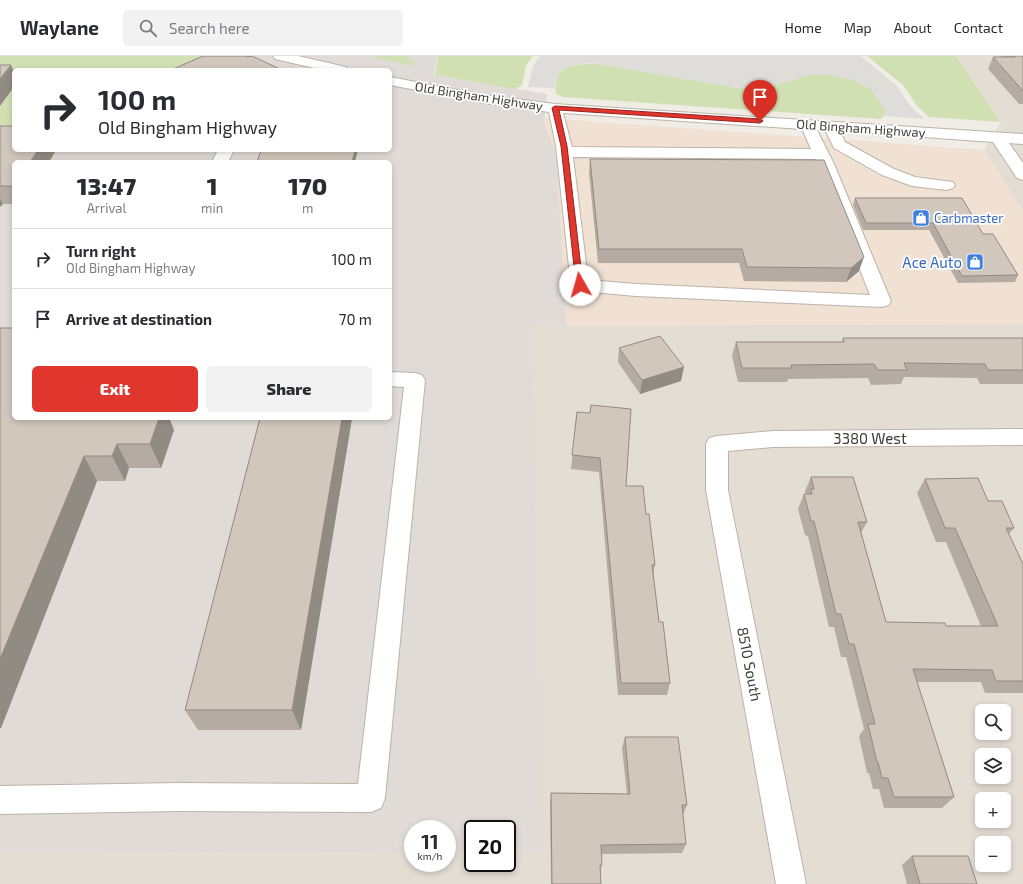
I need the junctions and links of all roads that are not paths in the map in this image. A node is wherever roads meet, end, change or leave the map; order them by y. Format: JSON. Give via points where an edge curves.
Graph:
{"nodes":[{"id":1,"x":280,"y":56,"type":"edge"},
{"id":2,"x":332,"y":68,"type":"edge"},
{"id":3,"x":392,"y":81,"type":"edge"},
{"id":4,"x":555,"y":108,"type":"junction"},
{"id":5,"x":807,"y":124,"type":"junction"},
{"id":6,"x":830,"y":126,"type":"junction"},
{"id":7,"x":998,"y":137,"type":"junction"},
{"id":8,"x":1023,"y":139,"type":"edge"},
{"id":9,"x":564,"y":152,"type":"junction"},
{"id":10,"x":821,"y":154,"type":"junction"},
{"id":11,"x":1023,"y":175,"type":"edge"},
{"id":12,"x":947,"y":185,"type":"dead end"},
{"id":13,"x":392,"y":379,"type":"edge"},
{"id":14,"x":1023,"y":437,"type":"edge"},
{"id":15,"x":717,"y":444,"type":"joint"},
{"id":16,"x":0,"y":800,"type":"edge"},
{"id":17,"x":791,"y":884,"type":"edge"}],
"edges":[{"from":1,"to":2,"type":"street"},
{"from":3,"to":4,"type":"street","name":"Old Bingham Highway","via":[[484,99]]},
{"from":4,"to":5,"type":"street","name":"Old Bingham Highway"},
{"from":4,"to":9,"type":"street"},
{"from":5,"to":6,"type":"street","name":"Old Bingham Highway"},
{"from":5,"to":10,"type":"street"},
{"from":6,"to":7,"type":"street","name":"Old Bingham Highway"},
{"from":6,"to":12,"type":"street","via":[[839,145],[888,172],[912,181]]},
{"from":7,"to":8,"type":"street","name":"Old Bingham Highway"},
{"from":7,"to":11,"type":"street"},
{"from":9,"to":10,"type":"street"},
{"from":9,"to":10,"type":"street","via":[[580,285],[636,290],[882,301]]},
{"from":13,"to":16,"type":"street","via":[[415,380],[371,798],[180,797]]},
{"from":14,"to":15,"type":"street","name":"3380 West","via":[[773,439]]},
{"from":15,"to":17,"type":"street","name":"8510 South","via":[[717,490]]}]}
